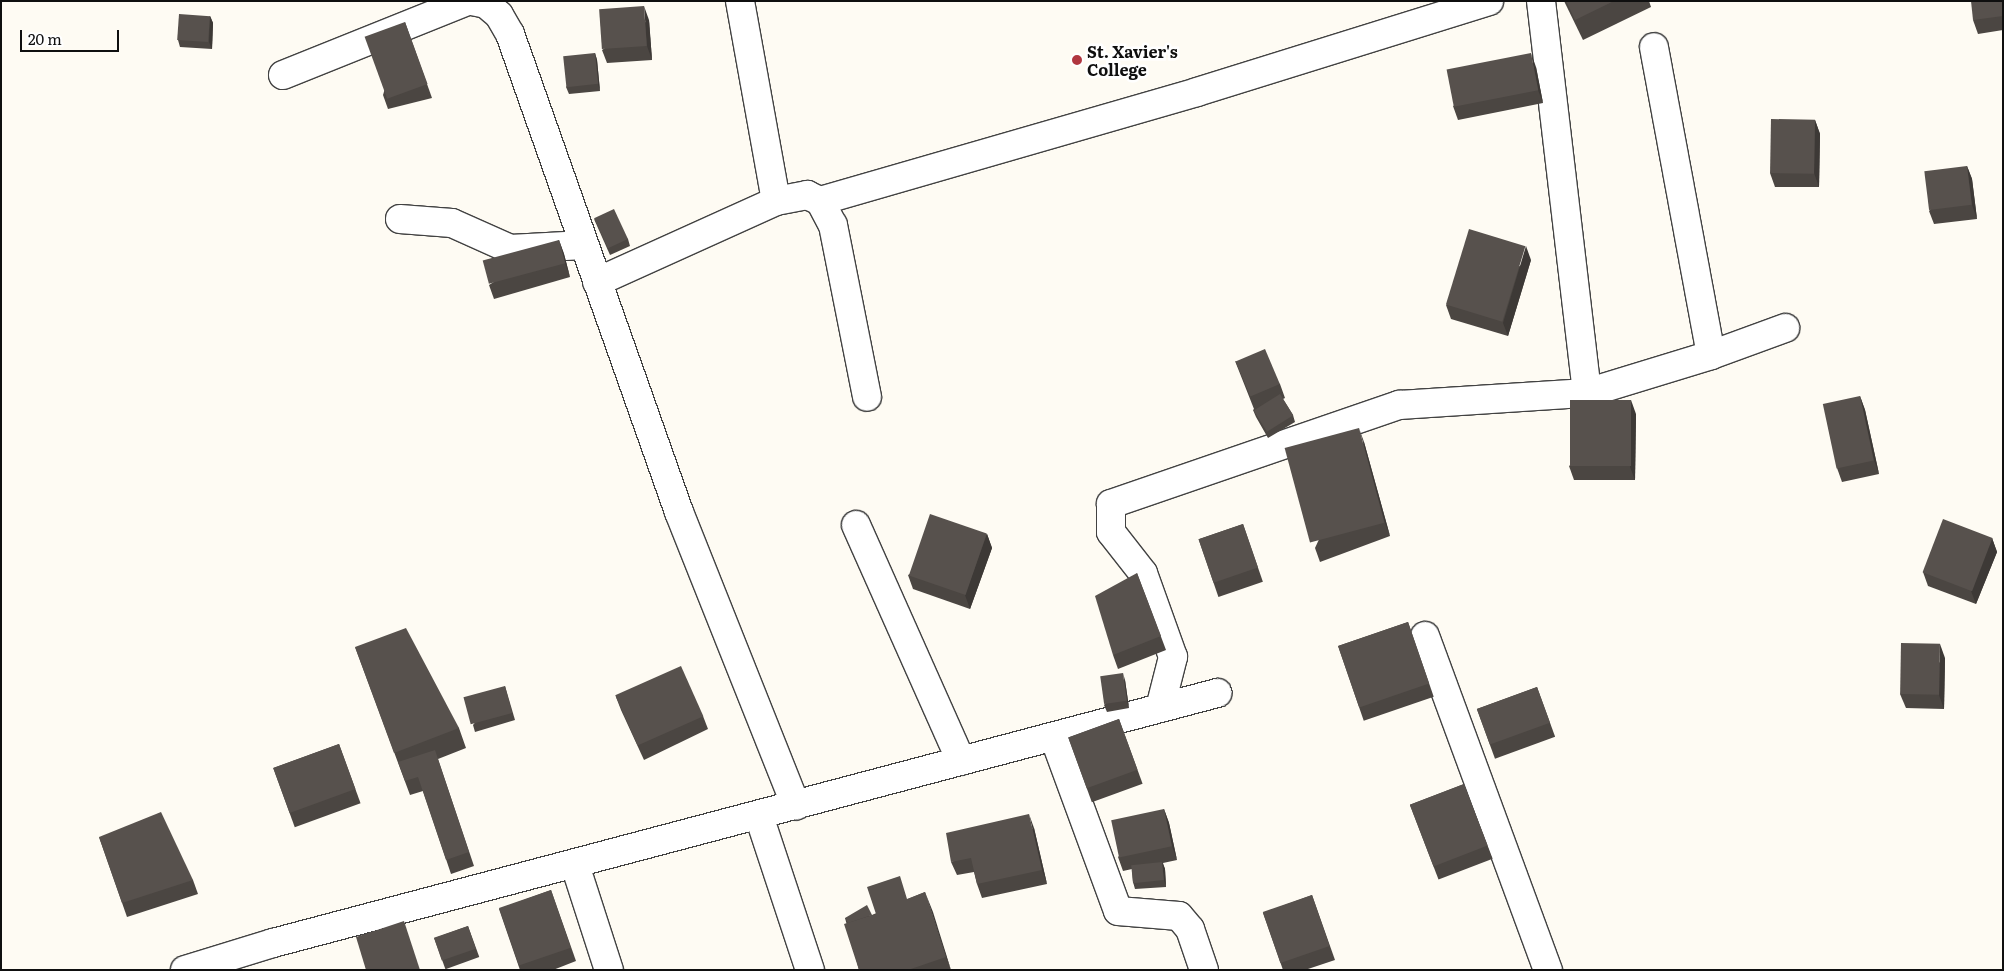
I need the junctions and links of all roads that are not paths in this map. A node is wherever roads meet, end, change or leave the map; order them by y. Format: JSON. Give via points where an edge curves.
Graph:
{"nodes":[{"id":1,"x":467,"y":1,"type":"edge"},
{"id":2,"x":472,"y":1,"type":"edge"},
{"id":3,"x":740,"y":1,"type":"edge"},
{"id":4,"x":1490,"y":1,"type":"edge"},
{"id":5,"x":1541,"y":1,"type":"edge"},
{"id":6,"x":1654,"y":47,"type":"dead end"},
{"id":7,"x":283,"y":75,"type":"dead end"},
{"id":8,"x":776,"y":200,"type":"junction"},
{"id":9,"x":820,"y":201,"type":"junction"},
{"id":10,"x":400,"y":219,"type":"dead end"},
{"id":11,"x":584,"y":245,"type":"junction"},
{"id":12,"x":597,"y":282,"type":"junction"},
{"id":13,"x":1785,"y":328,"type":"dead end"},
{"id":14,"x":1711,"y":355,"type":"junction"},
{"id":15,"x":1587,"y":393,"type":"junction"},
{"id":16,"x":867,"y":397,"type":"dead end"},
{"id":17,"x":856,"y":525,"type":"dead end"},
{"id":18,"x":1425,"y":636,"type":"dead end"},
{"id":19,"x":1217,"y":693,"type":"dead end"},
{"id":20,"x":1160,"y":708,"type":"junction"},
{"id":21,"x":1054,"y":737,"type":"junction"},
{"id":22,"x":961,"y":761,"type":"junction"},
{"id":23,"x":796,"y":806,"type":"junction"},
{"id":24,"x":759,"y":816,"type":"junction"},
{"id":25,"x":575,"y":865,"type":"junction"},
{"id":26,"x":186,"y":970,"type":"edge"},
{"id":27,"x":608,"y":970,"type":"edge"},
{"id":28,"x":810,"y":970,"type":"edge"},
{"id":29,"x":1204,"y":970,"type":"edge"},
{"id":30,"x":1548,"y":970,"type":"edge"}],
"edges":[{"from":1,"to":7,"type":"street"},
{"from":2,"to":11,"type":"street","via":[[486,4],[499,15],[510,34]]},
{"from":3,"to":8,"type":"street"},
{"from":4,"to":9,"type":"street","via":[[1197,92]]},
{"from":5,"to":15,"type":"street"},
{"from":6,"to":14,"type":"street"},
{"from":8,"to":9,"type":"street","via":[[807,195]]},
{"from":8,"to":12,"type":"street"},
{"from":9,"to":16,"type":"street","via":[[833,225]]},
{"from":10,"to":11,"type":"street","via":[[452,223],[510,249]]},
{"from":11,"to":12,"type":"street"},
{"from":12,"to":23,"type":"street","via":[[679,512]]},
{"from":13,"to":14,"type":"street"},
{"from":14,"to":15,"type":"street"},
{"from":15,"to":20,"type":"street","via":[[1399,405],[1111,504],[1110,532],[1143,573],[1173,657]]},
{"from":17,"to":22,"type":"street"},
{"from":18,"to":30,"type":"street"},
{"from":19,"to":20,"type":"street"},
{"from":20,"to":21,"type":"street"},
{"from":21,"to":22,"type":"street"},
{"from":21,"to":29,"type":"street","via":[[1118,911],[1179,916],[1190,929]]},
{"from":22,"to":23,"type":"street"},
{"from":23,"to":24,"type":"street"},
{"from":24,"to":25,"type":"street"},
{"from":24,"to":28,"type":"street"},
{"from":25,"to":26,"type":"street","via":[[272,942]]},
{"from":25,"to":27,"type":"street"}]}
